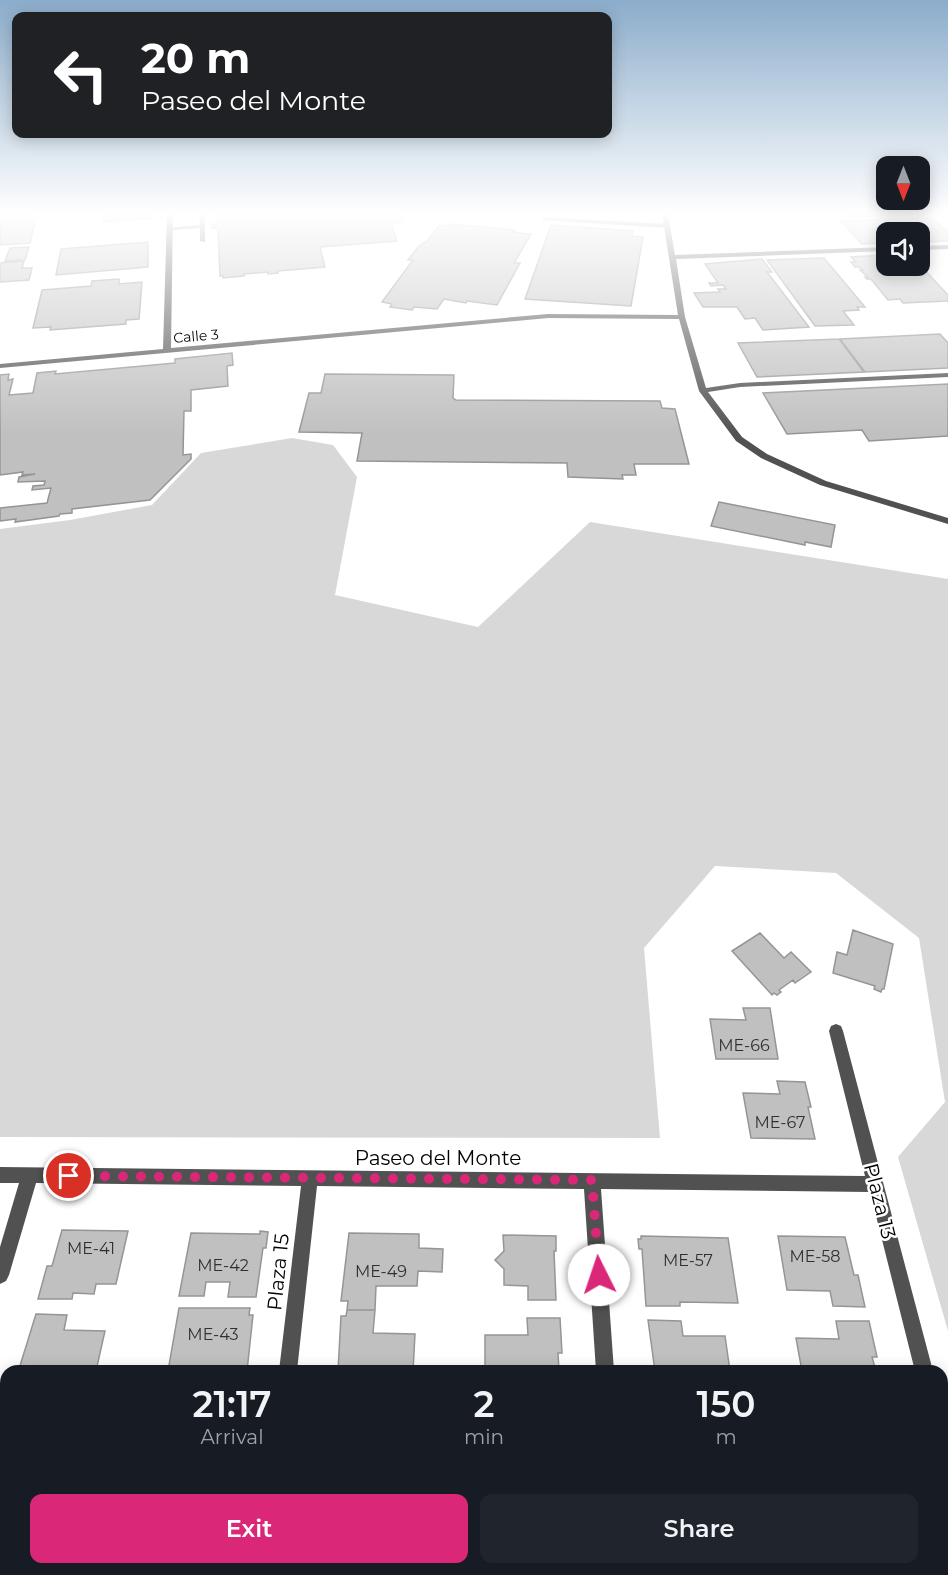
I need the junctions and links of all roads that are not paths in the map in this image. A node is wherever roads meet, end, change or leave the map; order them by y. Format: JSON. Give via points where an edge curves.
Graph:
{"nodes":[{"id":1,"x":169,"y":288,"type":"edge"},
{"id":2,"x":677,"y":288,"type":"edge"},
{"id":3,"x":682,"y":317,"type":"junction"},
{"id":4,"x":167,"y":351,"type":"junction"},
{"id":5,"x":0,"y":366,"type":"edge"},
{"id":6,"x":948,"y":375,"type":"edge"},
{"id":7,"x":703,"y":391,"type":"junction"},
{"id":8,"x":948,"y":521,"type":"edge"},
{"id":9,"x":836,"y":1031,"type":"dead end"},
{"id":10,"x":0,"y":1175,"type":"edge"},
{"id":11,"x":30,"y":1175,"type":"junction"},
{"id":12,"x":310,"y":1178,"type":"junction"},
{"id":13,"x":592,"y":1180,"type":"junction"},
{"id":14,"x":876,"y":1184,"type":"junction"},
{"id":15,"x":0,"y":1275,"type":"edge"},
{"id":16,"x":289,"y":1365,"type":"edge"},
{"id":17,"x":605,"y":1365,"type":"edge"},
{"id":18,"x":922,"y":1365,"type":"edge"}],
"edges":[{"from":1,"to":4,"type":"street"},
{"from":2,"to":3,"type":"street"},
{"from":3,"to":4,"type":"street","name":"Calle 3","via":[[548,316]]},
{"from":3,"to":7,"type":"street"},
{"from":4,"to":5,"type":"street","name":"Calle 3"},
{"from":6,"to":7,"type":"street","via":[[740,385]]},
{"from":7,"to":8,"type":"street","via":[[739,439],[764,456],[823,483]]},
{"from":9,"to":14,"type":"street","name":"Plaza 13"},
{"from":10,"to":11,"type":"street","name":"Paseo del Monte"},
{"from":11,"to":12,"type":"street","name":"Paseo del Monte"},
{"from":11,"to":15,"type":"street"},
{"from":12,"to":13,"type":"street","name":"Paseo del Monte"},
{"from":12,"to":16,"type":"street","name":"Plaza 15"},
{"from":13,"to":14,"type":"street","name":"Paseo del Monte"},
{"from":13,"to":17,"type":"street"},
{"from":14,"to":18,"type":"street","name":"Plaza 13"}]}
